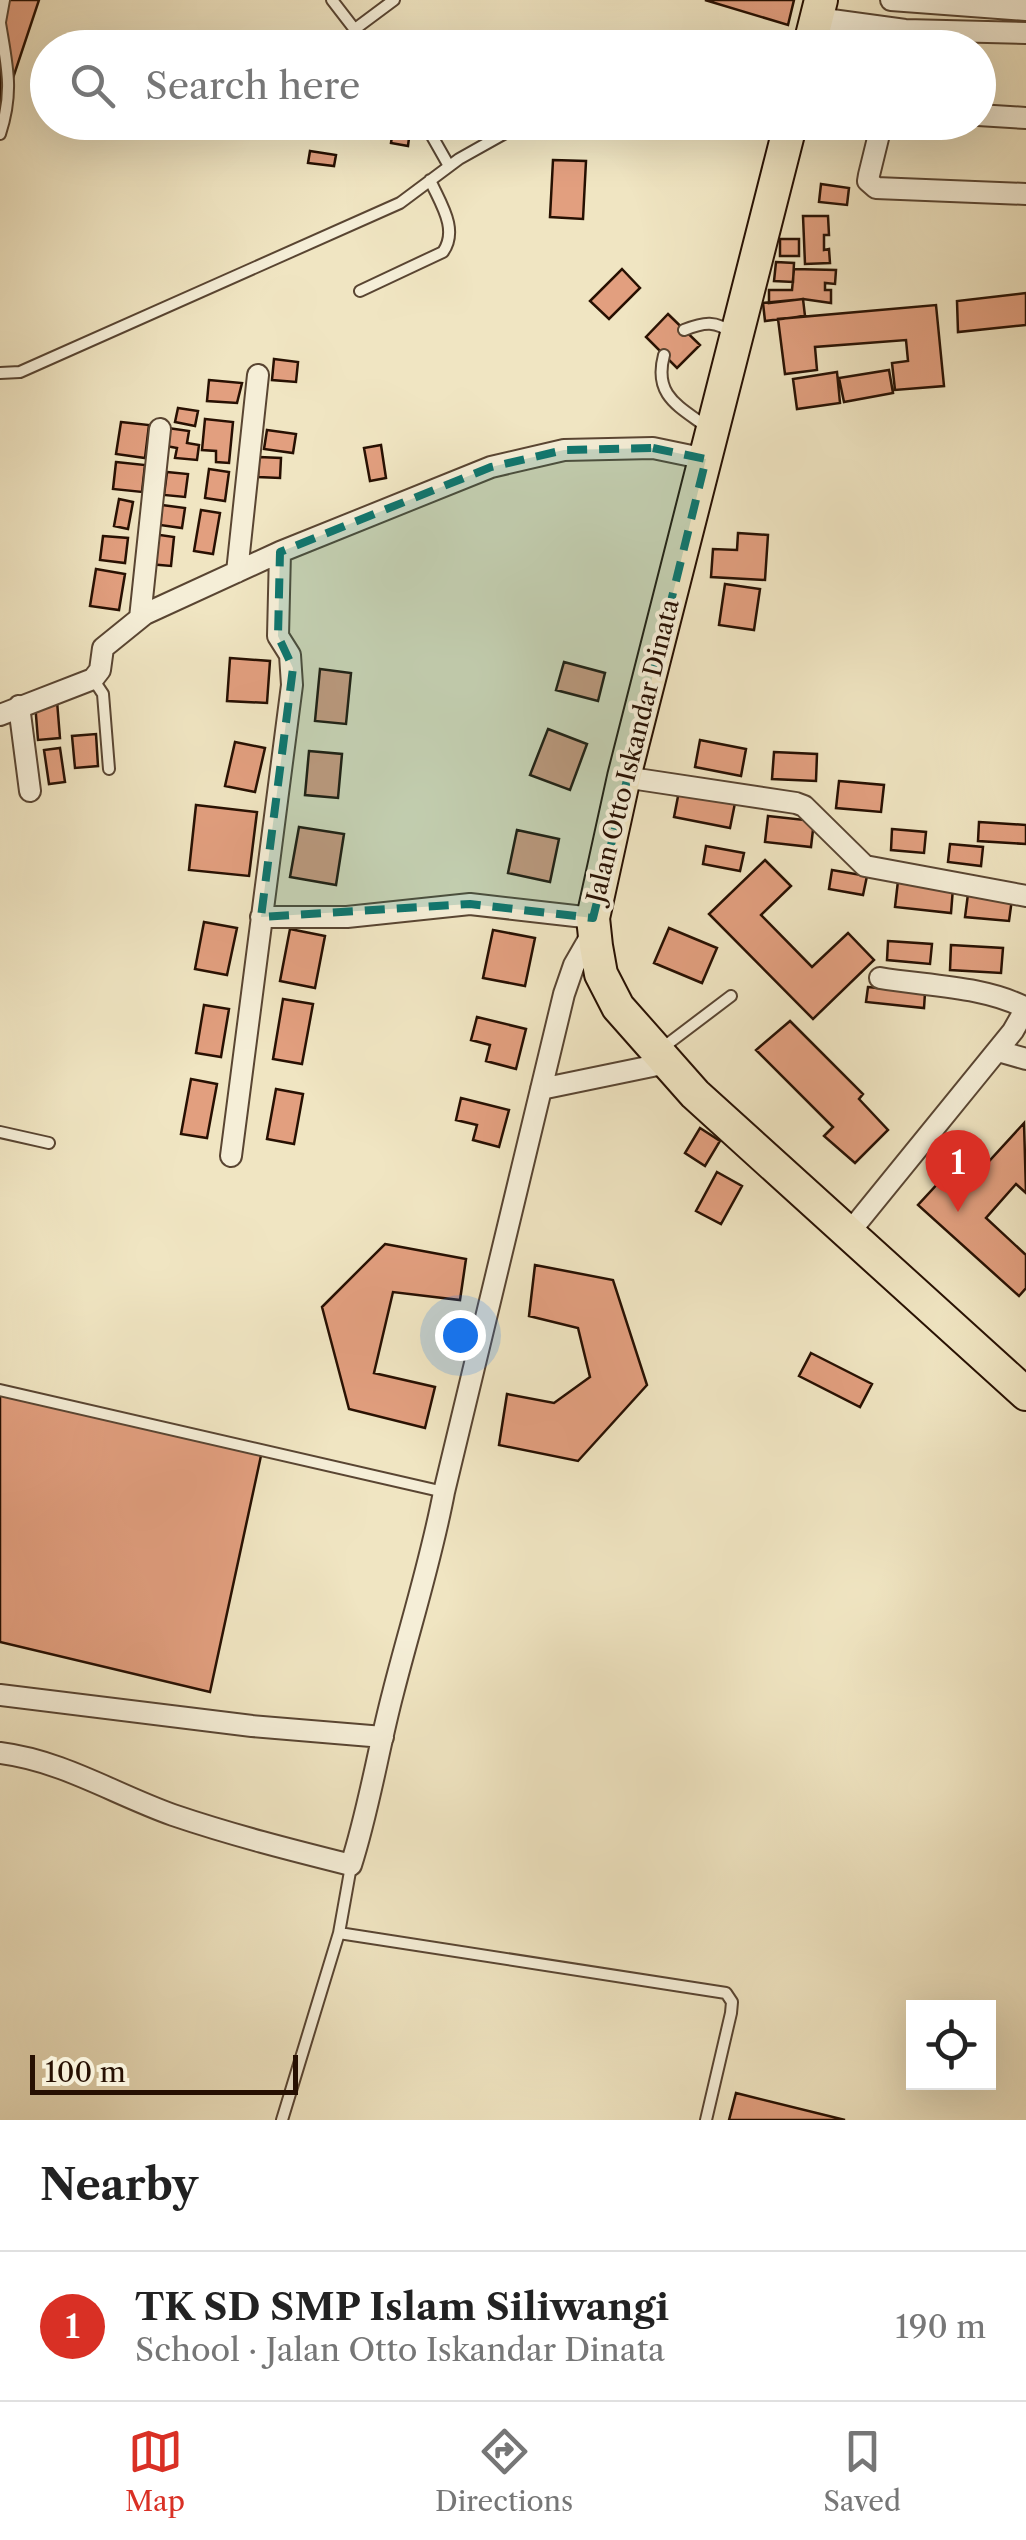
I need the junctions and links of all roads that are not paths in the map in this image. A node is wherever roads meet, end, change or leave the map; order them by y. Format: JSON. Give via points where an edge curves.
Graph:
{"nodes":[{"id":1,"x":4,"y":0,"type":"edge"},
{"id":2,"x":332,"y":0,"type":"edge"},
{"id":3,"x":394,"y":0,"type":"edge"},
{"id":4,"x":891,"y":0,"type":"edge"},
{"id":5,"x":916,"y":2,"type":"edge"},
{"id":6,"x":1026,"y":10,"type":"edge"},
{"id":7,"x":0,"y":22,"type":"edge"},
{"id":8,"x":816,"y":22,"type":"edge"},
{"id":9,"x":355,"y":30,"type":"joint"},
{"id":10,"x":857,"y":30,"type":"edge"},
{"id":11,"x":1026,"y":32,"type":"edge"},
{"id":12,"x":996,"y":34,"type":"edge"},
{"id":13,"x":996,"y":116,"type":"edge"},
{"id":14,"x":1026,"y":118,"type":"edge"},
{"id":15,"x":0,"y":134,"type":"edge"},
{"id":16,"x":434,"y":140,"type":"edge"},
{"id":17,"x":494,"y":140,"type":"edge"},
{"id":18,"x":786,"y":140,"type":"edge"},
{"id":19,"x":878,"y":140,"type":"edge"},
{"id":20,"x":449,"y":166,"type":"junction"},
{"id":21,"x":430,"y":180,"type":"junction"},
{"id":22,"x":1026,"y":194,"type":"edge"},
{"id":23,"x":360,"y":291,"type":"dead end"},
{"id":24,"x":684,"y":330,"type":"dead end"},
{"id":25,"x":737,"y":338,"type":"junction"},
{"id":26,"x":664,"y":354,"type":"dead end"},
{"id":27,"x":0,"y":373,"type":"edge"},
{"id":28,"x":258,"y":375,"type":"dead end"},
{"id":29,"x":160,"y":429,"type":"dead end"},
{"id":30,"x":710,"y":446,"type":"junction"},
{"id":31,"x":280,"y":552,"type":"junction"},
{"id":32,"x":236,"y":572,"type":"junction"},
{"id":33,"x":140,"y":618,"type":"junction"},
{"id":34,"x":94,"y":679,"type":"junction"},
{"id":35,"x":10,"y":710,"type":"edge"},
{"id":36,"x":109,"y":769,"type":"dead end"},
{"id":37,"x":624,"y":778,"type":"junction"},
{"id":38,"x":30,"y":791,"type":"dead end"},
{"id":39,"x":1026,"y":896,"type":"edge"},
{"id":40,"x":261,"y":918,"type":"junction"},
{"id":41,"x":594,"y":924,"type":"junction"},
{"id":42,"x":880,"y":978,"type":"dead end"},
{"id":43,"x":731,"y":996,"type":"dead end"},
{"id":44,"x":1026,"y":1008,"type":"edge"},
{"id":45,"x":998,"y":1051,"type":"junction"},
{"id":46,"x":662,"y":1058,"type":"junction"},
{"id":47,"x":1026,"y":1059,"type":"edge"},
{"id":48,"x":541,"y":1089,"type":"junction"},
{"id":49,"x":0,"y":1132,"type":"edge"},
{"id":50,"x":48,"y":1144,"type":"dead end"},
{"id":51,"x":230,"y":1156,"type":"dead end"},
{"id":52,"x":848,"y":1234,"type":"junction"},
{"id":53,"x":0,"y":1390,"type":"edge"},
{"id":54,"x":1026,"y":1394,"type":"edge"},
{"id":55,"x":444,"y":1492,"type":"junction"},
{"id":56,"x":0,"y":1695,"type":"edge"},
{"id":57,"x":383,"y":1737,"type":"junction"},
{"id":58,"x":0,"y":1753,"type":"edge"},
{"id":59,"x":351,"y":1865,"type":"junction"},
{"id":60,"x":339,"y":1934,"type":"junction"},
{"id":61,"x":282,"y":2120,"type":"edge"},
{"id":62,"x":706,"y":2120,"type":"edge"}],
"edges":[{"from":1,"to":7,"type":"lane"},
{"from":2,"to":9,"type":"lane"},
{"from":3,"to":9,"type":"lane"},
{"from":4,"to":5,"type":"street"},
{"from":5,"to":6,"type":"street"},
{"from":7,"to":15,"type":"lane","via":[[10,79]]},
{"from":8,"to":10,"type":"street"},
{"from":11,"to":12,"type":"street"},
{"from":13,"to":14,"type":"street"},
{"from":16,"to":20,"type":"lane"},
{"from":17,"to":20,"type":"lane"},
{"from":18,"to":25,"type":"main road","name":"Jalan Otto Iskandar Dinata"},
{"from":19,"to":22,"type":"street","via":[[868,181],[876,188]]},
{"from":20,"to":21,"type":"lane"},
{"from":21,"to":23,"type":"lane","via":[[449,224],[448,245]]},
{"from":21,"to":27,"type":"lane","via":[[400,203],[20,372]]},
{"from":24,"to":25,"type":"lane","via":[[720,324]]},
{"from":25,"to":30,"type":"main road","name":"Jalan Otto Iskandar Dinata"},
{"from":26,"to":30,"type":"lane","via":[[661,384]]},
{"from":28,"to":32,"type":"street"},
{"from":29,"to":33,"type":"street"},
{"from":30,"to":31,"type":"street","via":[[564,450],[490,467]]},
{"from":30,"to":37,"type":"main road","name":"Jalan Otto Iskandar Dinata"},
{"from":31,"to":32,"type":"street"},
{"from":31,"to":40,"type":"street","via":[[278,636],[290,655],[292,685]]},
{"from":32,"to":33,"type":"street"},
{"from":33,"to":34,"type":"street","via":[[103,648]]},
{"from":34,"to":35,"type":"street"},
{"from":34,"to":36,"type":"lane","via":[[102,694]]},
{"from":35,"to":38,"type":"street"},
{"from":37,"to":39,"type":"street","via":[[796,802],[865,866]]},
{"from":37,"to":41,"type":"main road","name":"Jalan Otto Iskandar Dinata"},
{"from":40,"to":41,"type":"street","via":[[347,918],[470,904]]},
{"from":40,"to":51,"type":"street"},
{"from":41,"to":46,"type":"main road","name":"Jalan Otto Iskandar Dinata","via":[[601,974],[618,1007]]},
{"from":41,"to":48,"type":"street","via":[[564,994]]},
{"from":42,"to":44,"type":"street"},
{"from":43,"to":46,"type":"lane"},
{"from":44,"to":45,"type":"street"},
{"from":45,"to":47,"type":"street"},
{"from":45,"to":52,"type":"street"},
{"from":46,"to":48,"type":"street"},
{"from":46,"to":52,"type":"main road","name":"Jalan Otto Iskandar Dinata"},
{"from":48,"to":55,"type":"street"},
{"from":49,"to":50,"type":"lane"},
{"from":52,"to":54,"type":"main road","name":"Jalan Otto Iskandar Dinata"},
{"from":53,"to":55,"type":"lane"},
{"from":55,"to":57,"type":"street"},
{"from":56,"to":57,"type":"street"},
{"from":57,"to":59,"type":"street"},
{"from":58,"to":59,"type":"street","via":[[36,1758],[170,1814]]},
{"from":59,"to":60,"type":"lane"},
{"from":60,"to":61,"type":"lane"},
{"from":60,"to":62,"type":"lane","via":[[726,1994],[731,2013]]}]}
